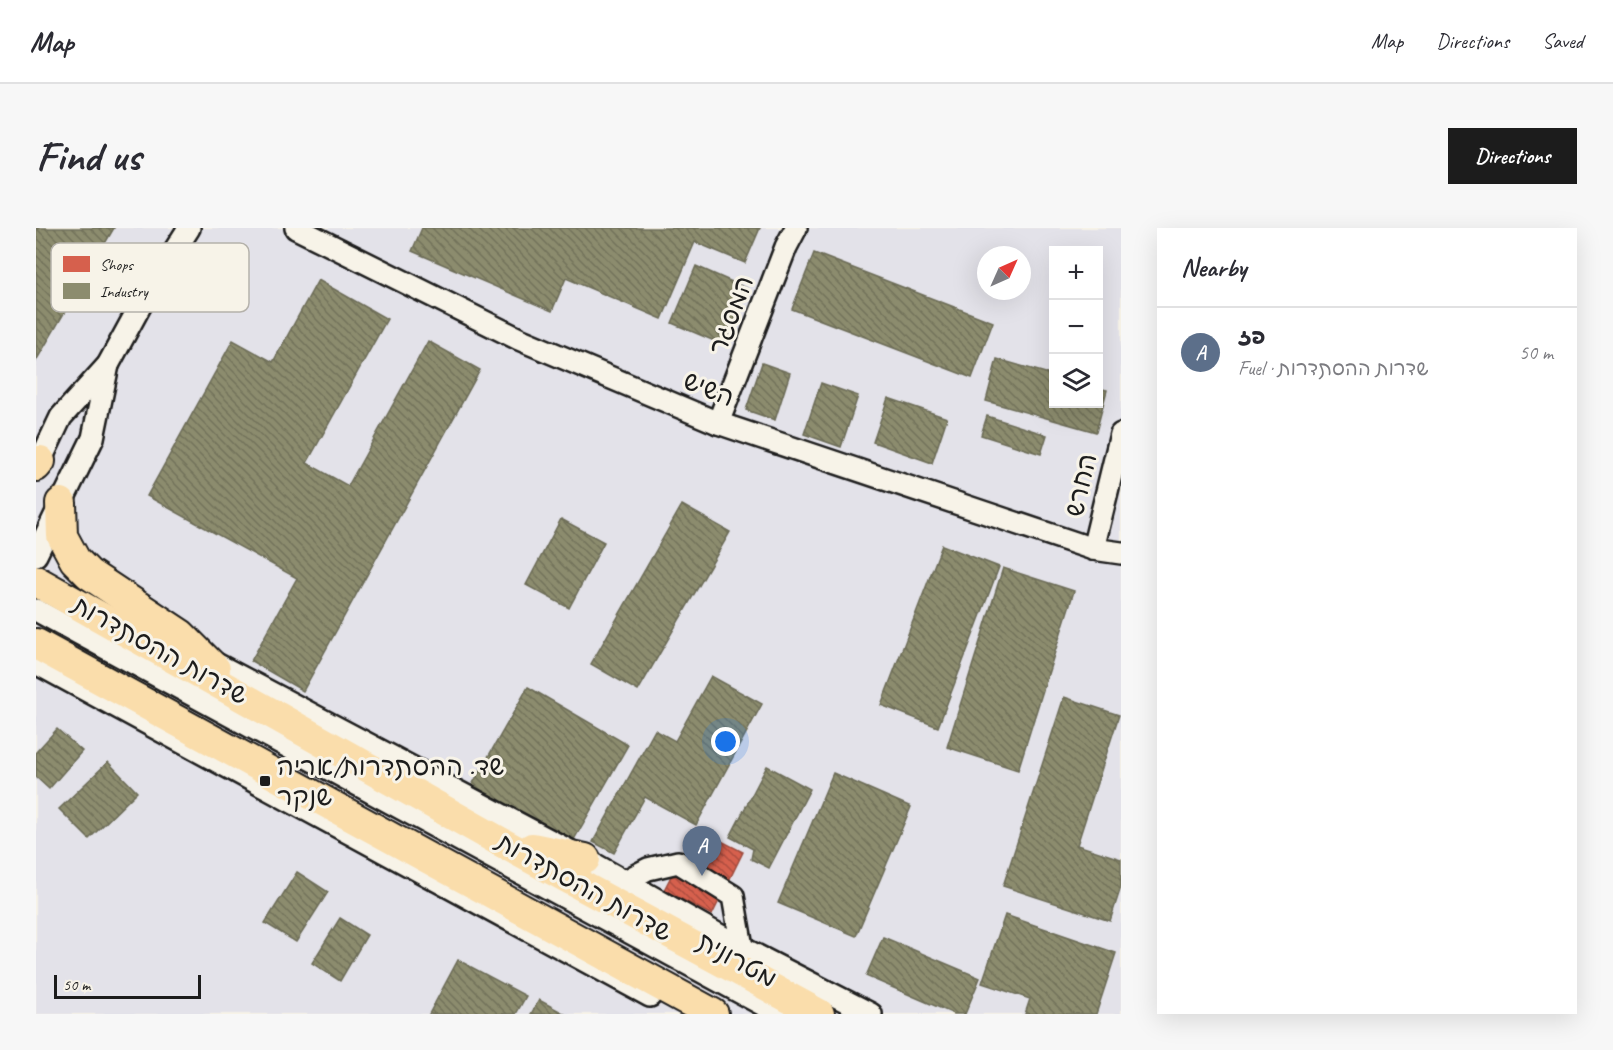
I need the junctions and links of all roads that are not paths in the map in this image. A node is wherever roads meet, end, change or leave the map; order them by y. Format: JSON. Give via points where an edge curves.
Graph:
{"nodes":[{"id":1,"x":173,"y":228,"type":"edge"},
{"id":2,"x":189,"y":228,"type":"edge"},
{"id":3,"x":296,"y":228,"type":"edge"},
{"id":4,"x":796,"y":228,"type":"edge"},
{"id":5,"x":167,"y":243,"type":"edge"},
{"id":6,"x":179,"y":243,"type":"edge"},
{"id":7,"x":137,"y":312,"type":"edge"},
{"id":8,"x":108,"y":364,"type":"junction"},
{"id":9,"x":61,"y":417,"type":"junction"},
{"id":10,"x":718,"y":423,"type":"junction"},
{"id":11,"x":1121,"y":434,"type":"edge"},
{"id":12,"x":93,"y":438,"type":"junction"},
{"id":13,"x":38,"y":466,"type":"edge"},
{"id":14,"x":61,"y":504,"type":"junction"},
{"id":15,"x":1093,"y":549,"type":"junction"},
{"id":16,"x":1121,"y":553,"type":"edge"},
{"id":17,"x":36,"y":555,"type":"edge"},
{"id":18,"x":36,"y":581,"type":"edge"},
{"id":19,"x":36,"y":609,"type":"edge"},
{"id":20,"x":36,"y":644,"type":"edge"},
{"id":21,"x":205,"y":658,"type":"junction"},
{"id":22,"x":36,"y":663,"type":"edge"},
{"id":23,"x":235,"y":691,"type":"junction"},
{"id":24,"x":499,"y":841,"type":"junction"},
{"id":25,"x":585,"y":859,"type":"junction"},
{"id":26,"x":437,"y":863,"type":"junction"},
{"id":27,"x":625,"y":881,"type":"junction"},
{"id":28,"x":458,"y":893,"type":"junction"},
{"id":29,"x":740,"y":947,"type":"junction"},
{"id":30,"x":756,"y":981,"type":"junction"},
{"id":31,"x":683,"y":1014,"type":"edge"},
{"id":32,"x":713,"y":1014,"type":"edge"},
{"id":33,"x":780,"y":1014,"type":"edge"},
{"id":34,"x":819,"y":1014,"type":"edge"},
{"id":35,"x":870,"y":1014,"type":"edge"}],
"edges":[{"from":1,"to":5,"type":"street"},
{"from":2,"to":6,"type":"street"},
{"from":3,"to":10,"type":"street","name":"השיש","via":[[519,339]]},
{"from":4,"to":10,"type":"street","name":"המסגר"},
{"from":7,"to":8,"type":"street"},
{"from":8,"to":9,"type":"street"},
{"from":8,"to":12,"type":"street"},
{"from":9,"to":12,"type":"street","via":[[72,417],[87,427]]},
{"from":9,"to":13,"type":"street"},
{"from":10,"to":15,"type":"street","name":"השיש"},
{"from":11,"to":15,"type":"street","name":"החרש"},
{"from":12,"to":14,"type":"street"},
{"from":14,"to":17,"type":"street"},
{"from":14,"to":21,"type":"highway","via":[[62,536],[75,560],[89,574],[181,635]]},
{"from":15,"to":16,"type":"street","name":"השיש"},
{"from":18,"to":23,"type":"highway","name":"שדרות ההסתדרות"},
{"from":19,"to":33,"type":"street","name":"מטרונית"},
{"from":20,"to":26,"type":"highway","name":"שדרות ההסתדרות"},
{"from":21,"to":23,"type":"highway"},
{"from":21,"to":25,"type":"street"},
{"from":22,"to":28,"type":"street"},
{"from":23,"to":24,"type":"highway","name":"שדרות ההסתדרות"},
{"from":24,"to":25,"type":"highway"},
{"from":24,"to":30,"type":"highway","name":"שדרות ההסתדרות"},
{"from":25,"to":27,"type":"street"},
{"from":26,"to":28,"type":"street"},
{"from":26,"to":32,"type":"highway","name":"שדרות ההסתדרות"},
{"from":27,"to":29,"type":"street"},
{"from":27,"to":29,"type":"street","via":[[648,868],[678,862],[733,896]]},
{"from":28,"to":31,"type":"street"},
{"from":29,"to":30,"type":"street"},
{"from":29,"to":35,"type":"street"},
{"from":30,"to":34,"type":"highway","name":"שדרות ההסתדרות"}]}
